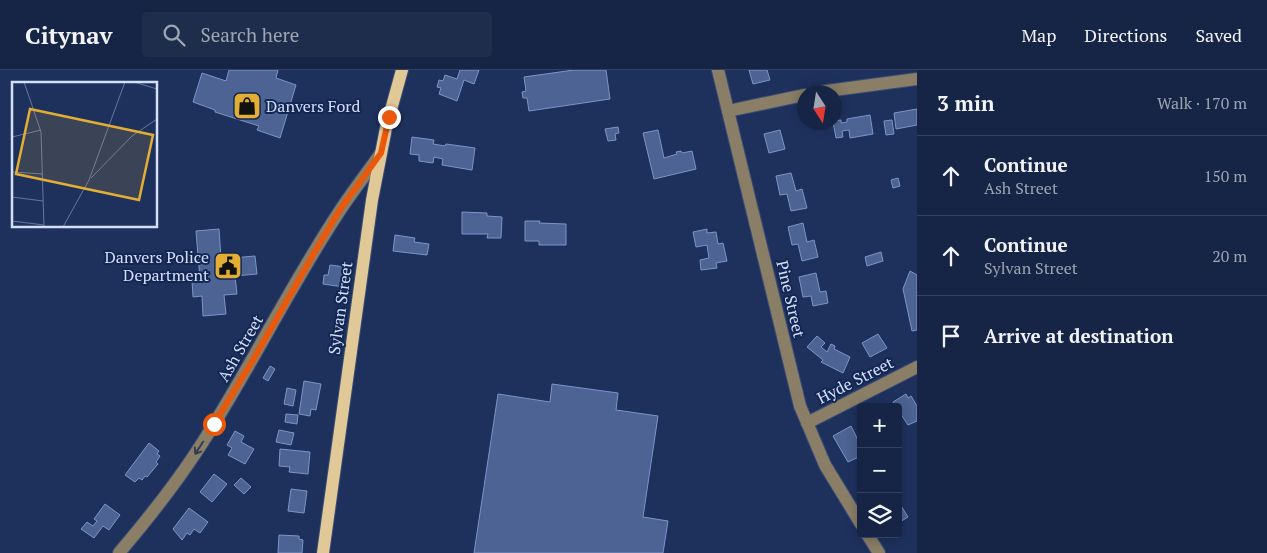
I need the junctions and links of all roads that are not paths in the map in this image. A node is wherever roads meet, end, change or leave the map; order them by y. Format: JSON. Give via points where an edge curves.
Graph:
{"nodes":[{"id":1,"x":402,"y":70,"type":"edge"},
{"id":2,"x":718,"y":70,"type":"edge"},
{"id":3,"x":917,"y":79,"type":"edge"},
{"id":4,"x":842,"y":89,"type":"edge"},
{"id":5,"x":797,"y":96,"type":"edge"},
{"id":6,"x":728,"y":111,"type":"junction"},
{"id":7,"x":381,"y":153,"type":"junction"},
{"id":8,"x":917,"y":367,"type":"edge"},
{"id":9,"x":807,"y":423,"type":"junction"},
{"id":10,"x":857,"y":517,"type":"edge"},
{"id":11,"x":870,"y":538,"type":"edge"},
{"id":12,"x":119,"y":553,"type":"edge"},
{"id":13,"x":323,"y":553,"type":"edge"},
{"id":14,"x":879,"y":553,"type":"edge"}],
"edges":[{"from":1,"to":7,"type":"main road","name":"Sylvan Street"},
{"from":2,"to":6,"type":"street","name":"Pine Street"},
{"from":3,"to":4,"type":"street"},
{"from":5,"to":6,"type":"street"},
{"from":6,"to":9,"type":"street","name":"Pine Street","via":[[800,406]]},
{"from":7,"to":12,"type":"street","name":"Ash Street","one_way":true,"via":[[339,211],[197,451]]},
{"from":7,"to":13,"type":"main road","name":"Sylvan Street"},
{"from":8,"to":9,"type":"street","name":"Hyde Street"},
{"from":9,"to":10,"type":"street","name":"Pine Street","via":[[825,465]]},
{"from":11,"to":14,"type":"street"}]}
